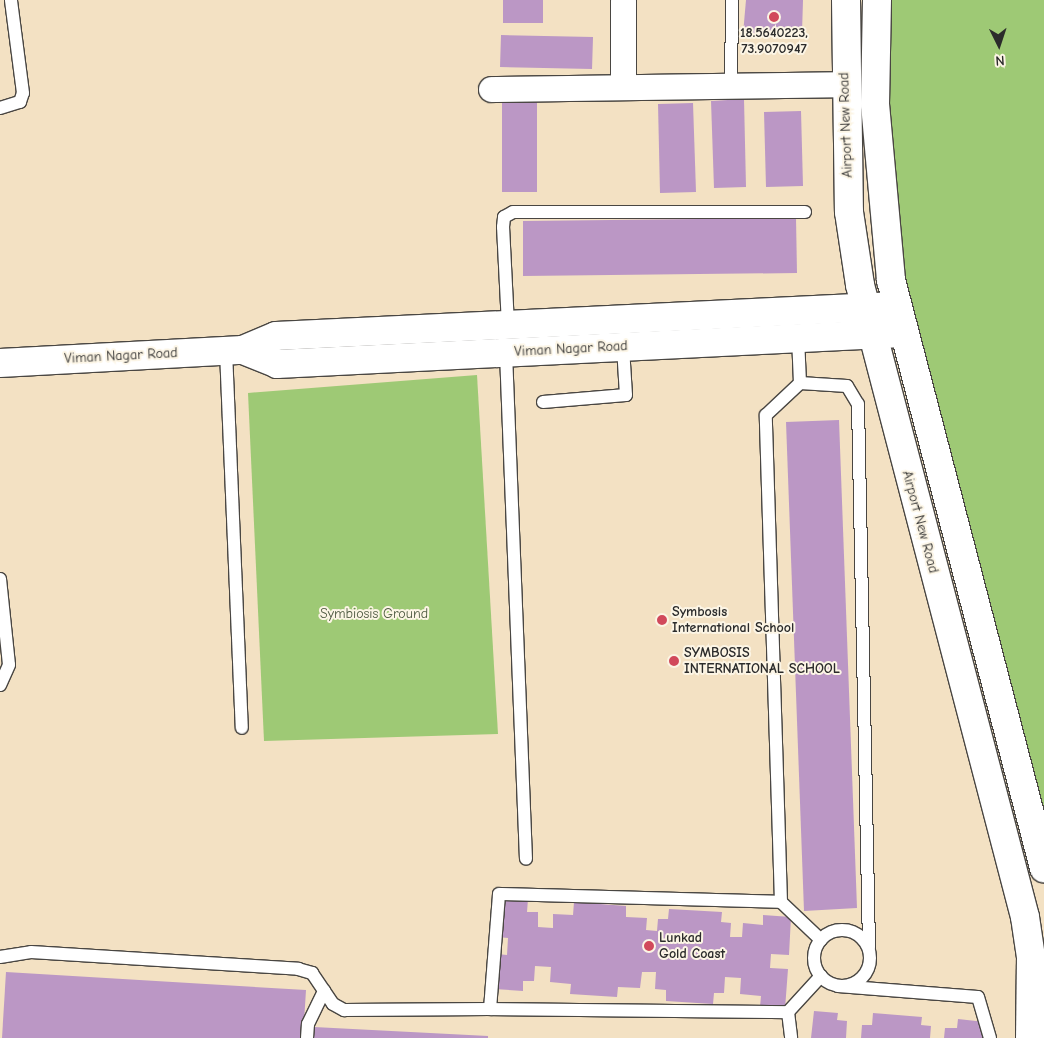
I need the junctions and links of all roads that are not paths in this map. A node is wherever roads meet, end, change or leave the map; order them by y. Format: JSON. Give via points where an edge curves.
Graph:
{"nodes":[{"id":1,"x":11,"y":0,"type":"edge"},
{"id":2,"x":623,"y":0,"type":"edge"},
{"id":3,"x":732,"y":0,"type":"edge"},
{"id":4,"x":846,"y":0,"type":"edge"},
{"id":5,"x":877,"y":0,"type":"edge"},
{"id":6,"x":844,"y":84,"type":"junction"},
{"id":7,"x":731,"y":85,"type":"junction"},
{"id":8,"x":623,"y":87,"type":"junction"},
{"id":9,"x":491,"y":90,"type":"dead end"},
{"id":10,"x":0,"y":108,"type":"edge"},
{"id":11,"x":805,"y":212,"type":"dead end"},
{"id":12,"x":896,"y":306,"type":"junction"},
{"id":13,"x":865,"y":307,"type":"junction"},
{"id":14,"x":508,"y":325,"type":"junction"},
{"id":15,"x":902,"y":333,"type":"junction"},
{"id":16,"x":870,"y":335,"type":"junction"},
{"id":17,"x":798,"y":338,"type":"junction"},
{"id":18,"x":623,"y":347,"type":"junction"},
{"id":19,"x":235,"y":350,"type":"junction"},
{"id":20,"x":506,"y":352,"type":"junction"},
{"id":21,"x":0,"y":363,"type":"edge"},
{"id":22,"x":800,"y":383,"type":"junction"},
{"id":23,"x":543,"y":402,"type":"dead end"},
{"id":24,"x":0,"y":578,"type":"edge"},
{"id":25,"x":0,"y":686,"type":"edge"},
{"id":26,"x":242,"y":728,"type":"dead end"},
{"id":27,"x":526,"y":859,"type":"dead end"},
{"id":28,"x":1044,"y":868,"type":"edge"},
{"id":29,"x":782,"y":902,"type":"junction"},
{"id":30,"x":821,"y":940,"type":"junction"},
{"id":31,"x":869,"y":948,"type":"junction"},
{"id":32,"x":0,"y":957,"type":"edge"},
{"id":33,"x":821,"y":976,"type":"junction"},
{"id":34,"x":838,"y":986,"type":"junction"},
{"id":35,"x":324,"y":991,"type":"junction"},
{"id":36,"x":490,"y":1009,"type":"junction"},
{"id":37,"x":788,"y":1012,"type":"junction"},
{"id":38,"x":307,"y":1038,"type":"edge"},
{"id":39,"x":791,"y":1038,"type":"edge"},
{"id":40,"x":990,"y":1038,"type":"edge"},
{"id":41,"x":1030,"y":1038,"type":"edge"}],
"edges":[{"from":1,"to":10,"type":"lane","via":[[23,93],[20,102]]},
{"from":2,"to":8,"type":"street"},
{"from":3,"to":7,"type":"lane"},
{"from":4,"to":6,"type":"main road","name":"Airport New Road"},
{"from":5,"to":12,"type":"main road","via":[[875,104]]},
{"from":6,"to":7,"type":"street"},
{"from":6,"to":13,"type":"main road","name":"Airport New Road","via":[[849,212]]},
{"from":7,"to":8,"type":"street"},
{"from":8,"to":9,"type":"street"},
{"from":11,"to":14,"type":"lane","via":[[513,212],[504,217],[502,227]]},
{"from":12,"to":13,"type":"main road","name":"Viman Nagar Road"},
{"from":12,"to":15,"type":"main road"},
{"from":13,"to":14,"type":"main road","name":"Viman Nagar Road"},
{"from":13,"to":16,"type":"main road","name":"Airport New Road"},
{"from":14,"to":19,"type":"main road","name":"Viman Nagar Road","via":[[276,336]]},
{"from":15,"to":16,"type":"main road","name":"Viman Nagar Road"},
{"from":15,"to":28,"type":"main road"},
{"from":16,"to":17,"type":"main road","name":"Viman Nagar Road"},
{"from":16,"to":41,"type":"main road","name":"Airport New Road","via":[[1025,917],[1031,957]]},
{"from":17,"to":18,"type":"main road","name":"Viman Nagar Road"},
{"from":17,"to":22,"type":"lane"},
{"from":18,"to":20,"type":"main road","name":"Viman Nagar Road"},
{"from":18,"to":23,"type":"lane","via":[[626,395]]},
{"from":19,"to":20,"type":"main road","name":"Viman Nagar Road","via":[[277,364]]},
{"from":19,"to":21,"type":"main road","name":"Viman Nagar Road"},
{"from":19,"to":26,"type":"lane"},
{"from":20,"to":27,"type":"lane"},
{"from":22,"to":29,"type":"lane","via":[[766,415]]},
{"from":22,"to":31,"type":"lane","via":[[847,386],[858,404]]},
{"from":24,"to":25,"type":"lane","via":[[9,665]]},
{"from":29,"to":30,"type":"lane"},
{"from":29,"to":36,"type":"lane","via":[[499,894]]},
{"from":30,"to":31,"type":"lane","via":[[847,930],[857,934]]},
{"from":30,"to":33,"type":"lane","via":[[814,958]]},
{"from":31,"to":34,"type":"lane","via":[[864,976]]},
{"from":32,"to":35,"type":"lane","via":[[31,952],[298,970],[312,974]]},
{"from":33,"to":34,"type":"lane"},
{"from":33,"to":37,"type":"lane"},
{"from":34,"to":40,"type":"lane","via":[[978,997]]},
{"from":35,"to":36,"type":"lane","via":[[344,1010]]},
{"from":35,"to":38,"type":"lane","via":[[308,1024]]},
{"from":36,"to":37,"type":"lane"},
{"from":37,"to":39,"type":"lane"}]}
